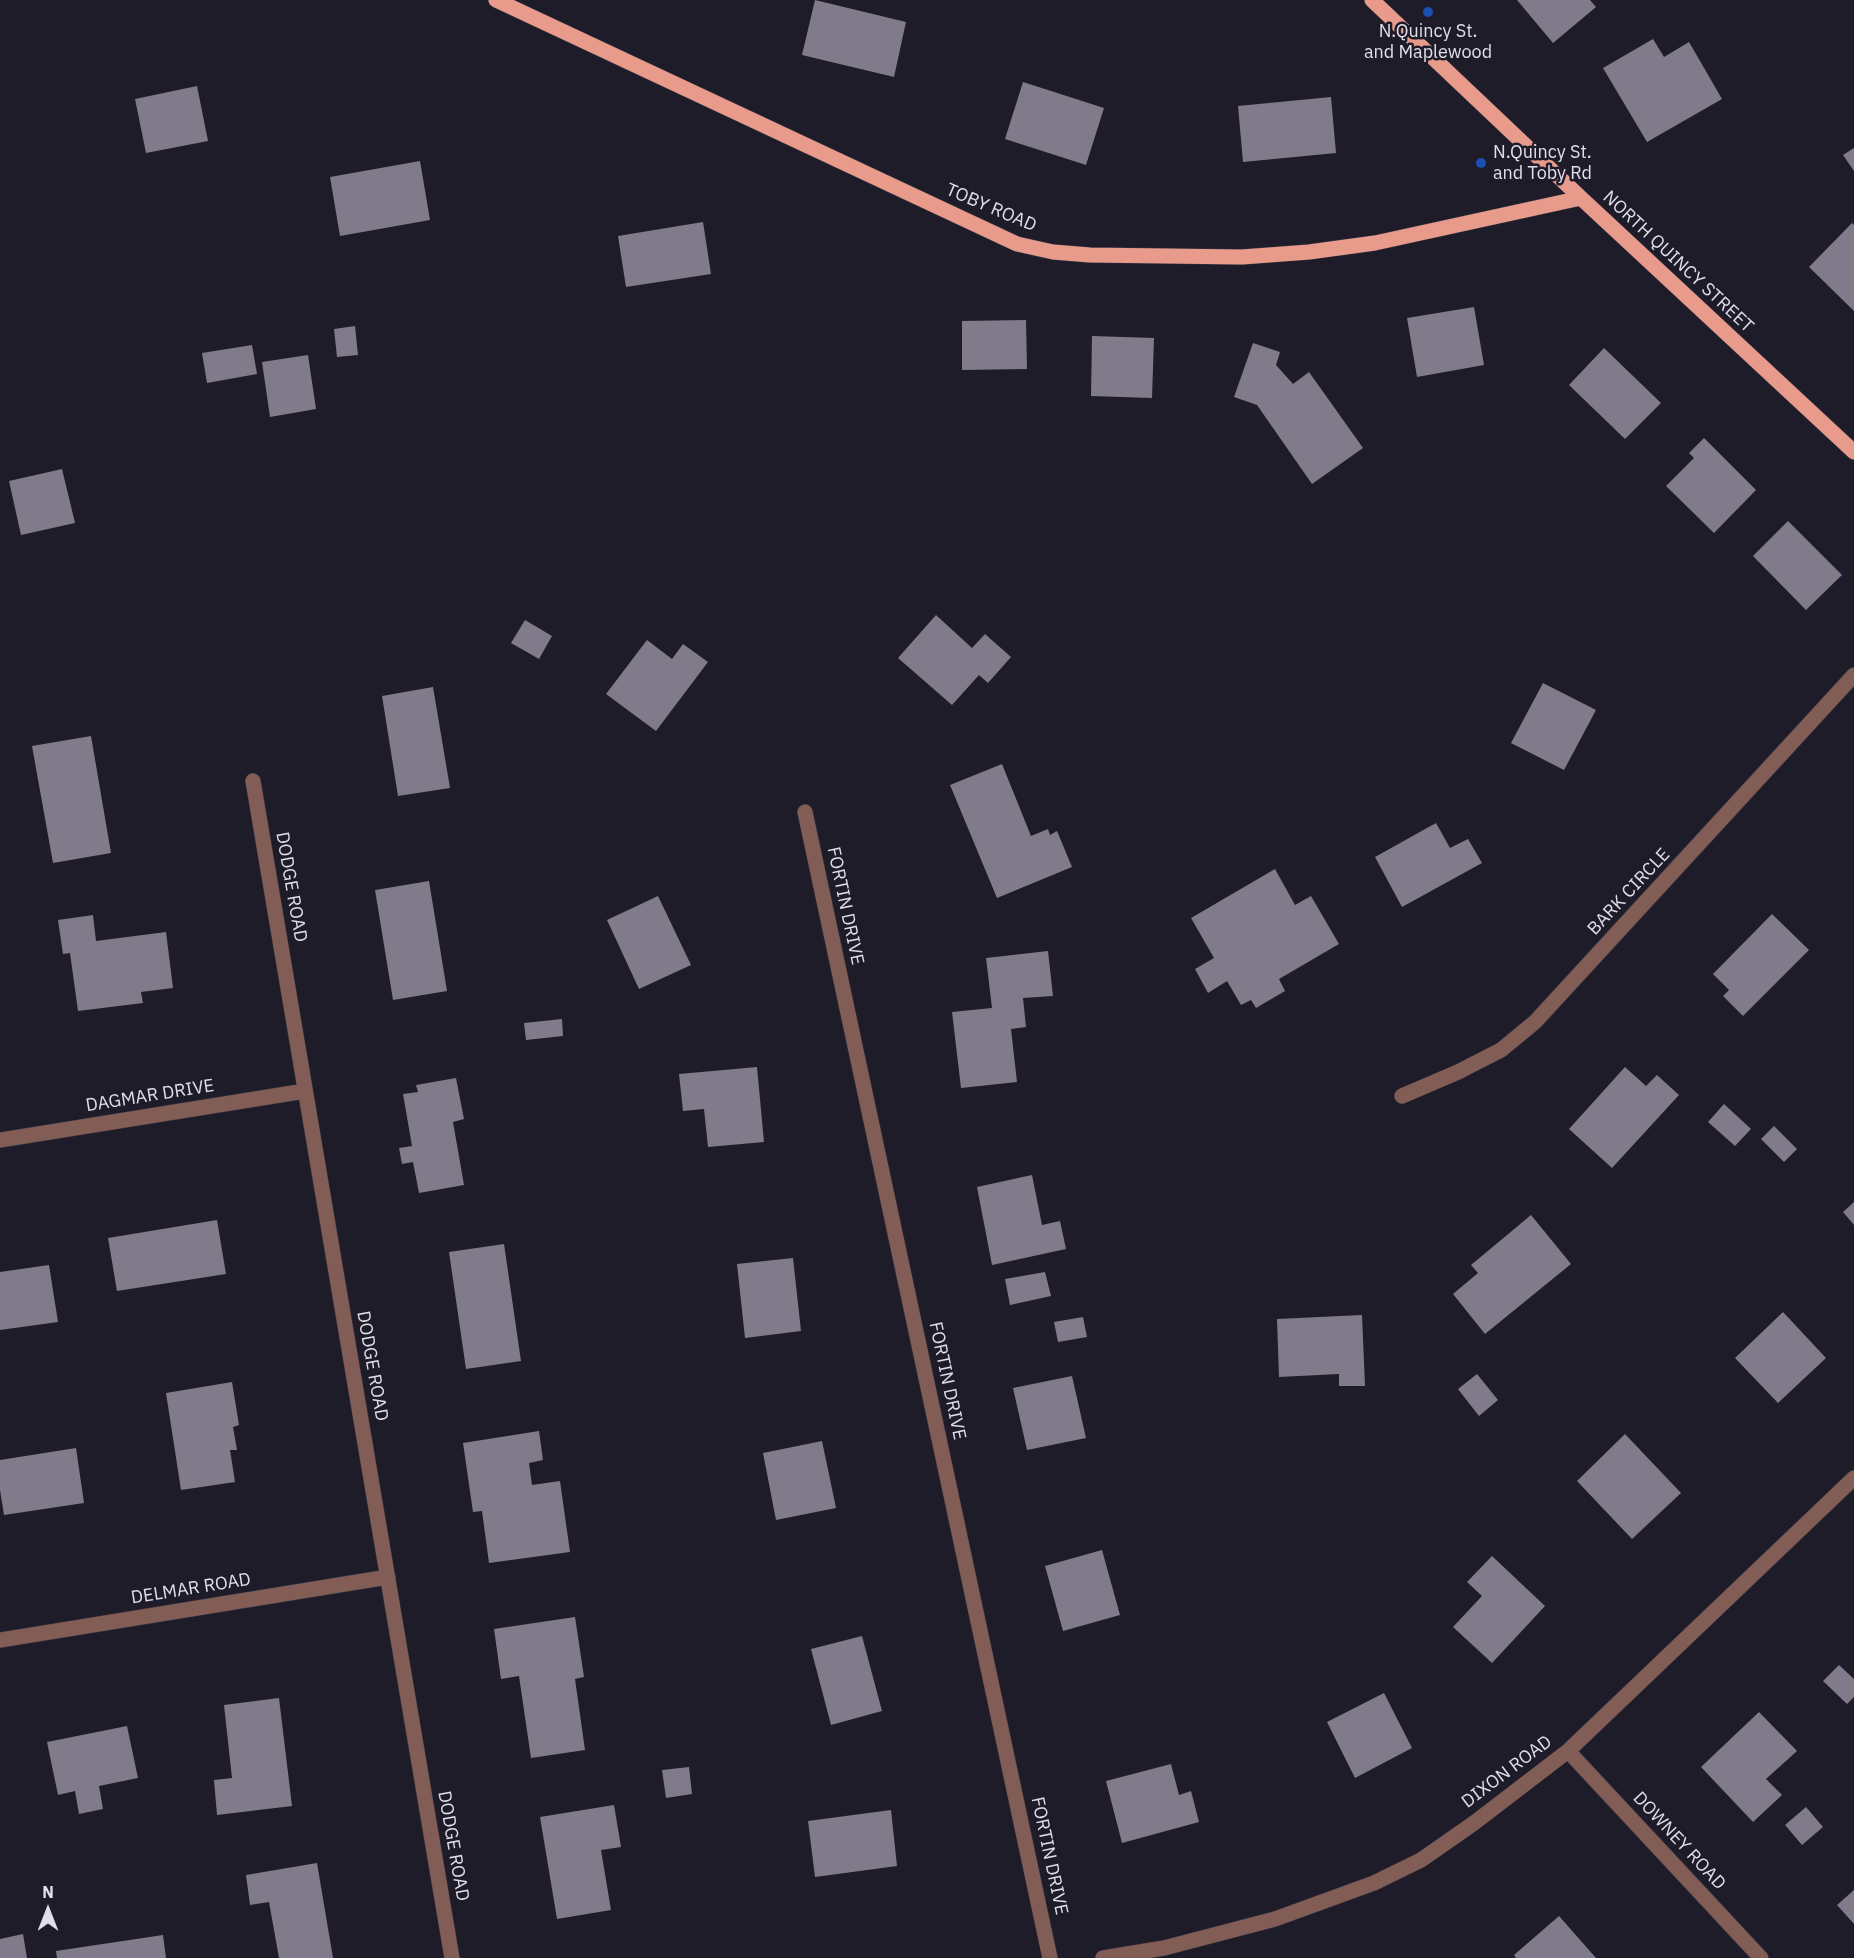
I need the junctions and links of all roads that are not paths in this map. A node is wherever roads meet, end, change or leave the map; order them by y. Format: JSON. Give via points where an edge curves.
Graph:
{"nodes":[{"id":1,"x":496,"y":0,"type":"edge"},
{"id":2,"x":1372,"y":0,"type":"edge"},
{"id":3,"x":1581,"y":198,"type":"junction"},
{"id":4,"x":1854,"y":452,"type":"edge"},
{"id":5,"x":1854,"y":675,"type":"edge"},
{"id":6,"x":253,"y":782,"type":"dead end"},
{"id":7,"x":805,"y":812,"type":"dead end"},
{"id":8,"x":305,"y":1091,"type":"junction"},
{"id":9,"x":1402,"y":1096,"type":"dead end"},
{"id":10,"x":0,"y":1140,"type":"edge"},
{"id":11,"x":1854,"y":1478,"type":"edge"},
{"id":12,"x":388,"y":1577,"type":"junction"},
{"id":13,"x":0,"y":1640,"type":"edge"},
{"id":14,"x":1568,"y":1751,"type":"junction"},
{"id":15,"x":452,"y":1958,"type":"edge"},
{"id":16,"x":1050,"y":1958,"type":"edge"},
{"id":17,"x":1103,"y":1958,"type":"edge"},
{"id":18,"x":1761,"y":1958,"type":"edge"}],
"edges":[{"from":1,"to":3,"type":"main road","name":"TOBY ROAD","via":[[1017,244],[1053,252],[1242,257],[1309,252],[1375,243]]},
{"from":2,"to":3,"type":"main road","name":"NORTH QUINCY STREET"},
{"from":3,"to":4,"type":"main road","name":"NORTH QUINCY STREET"},
{"from":5,"to":9,"type":"street","name":"BARK CIRCLE","via":[[1535,1022],[1501,1050]]},
{"from":6,"to":8,"type":"street","name":"DODGE ROAD"},
{"from":7,"to":16,"type":"street","name":"FORTIN DRIVE"},
{"from":8,"to":10,"type":"street","name":"DAGMAR DRIVE"},
{"from":8,"to":12,"type":"street","name":"DODGE ROAD"},
{"from":11,"to":14,"type":"street","name":"DIXON ROAD"},
{"from":12,"to":13,"type":"street","name":"DELMAR ROAD"},
{"from":12,"to":15,"type":"street","name":"DODGE ROAD"},
{"from":14,"to":17,"type":"street","name":"DIXON ROAD","via":[[1421,1860],[1374,1883],[1275,1919],[1164,1948]]},
{"from":14,"to":18,"type":"street","name":"DOWNEY ROAD"}]}
